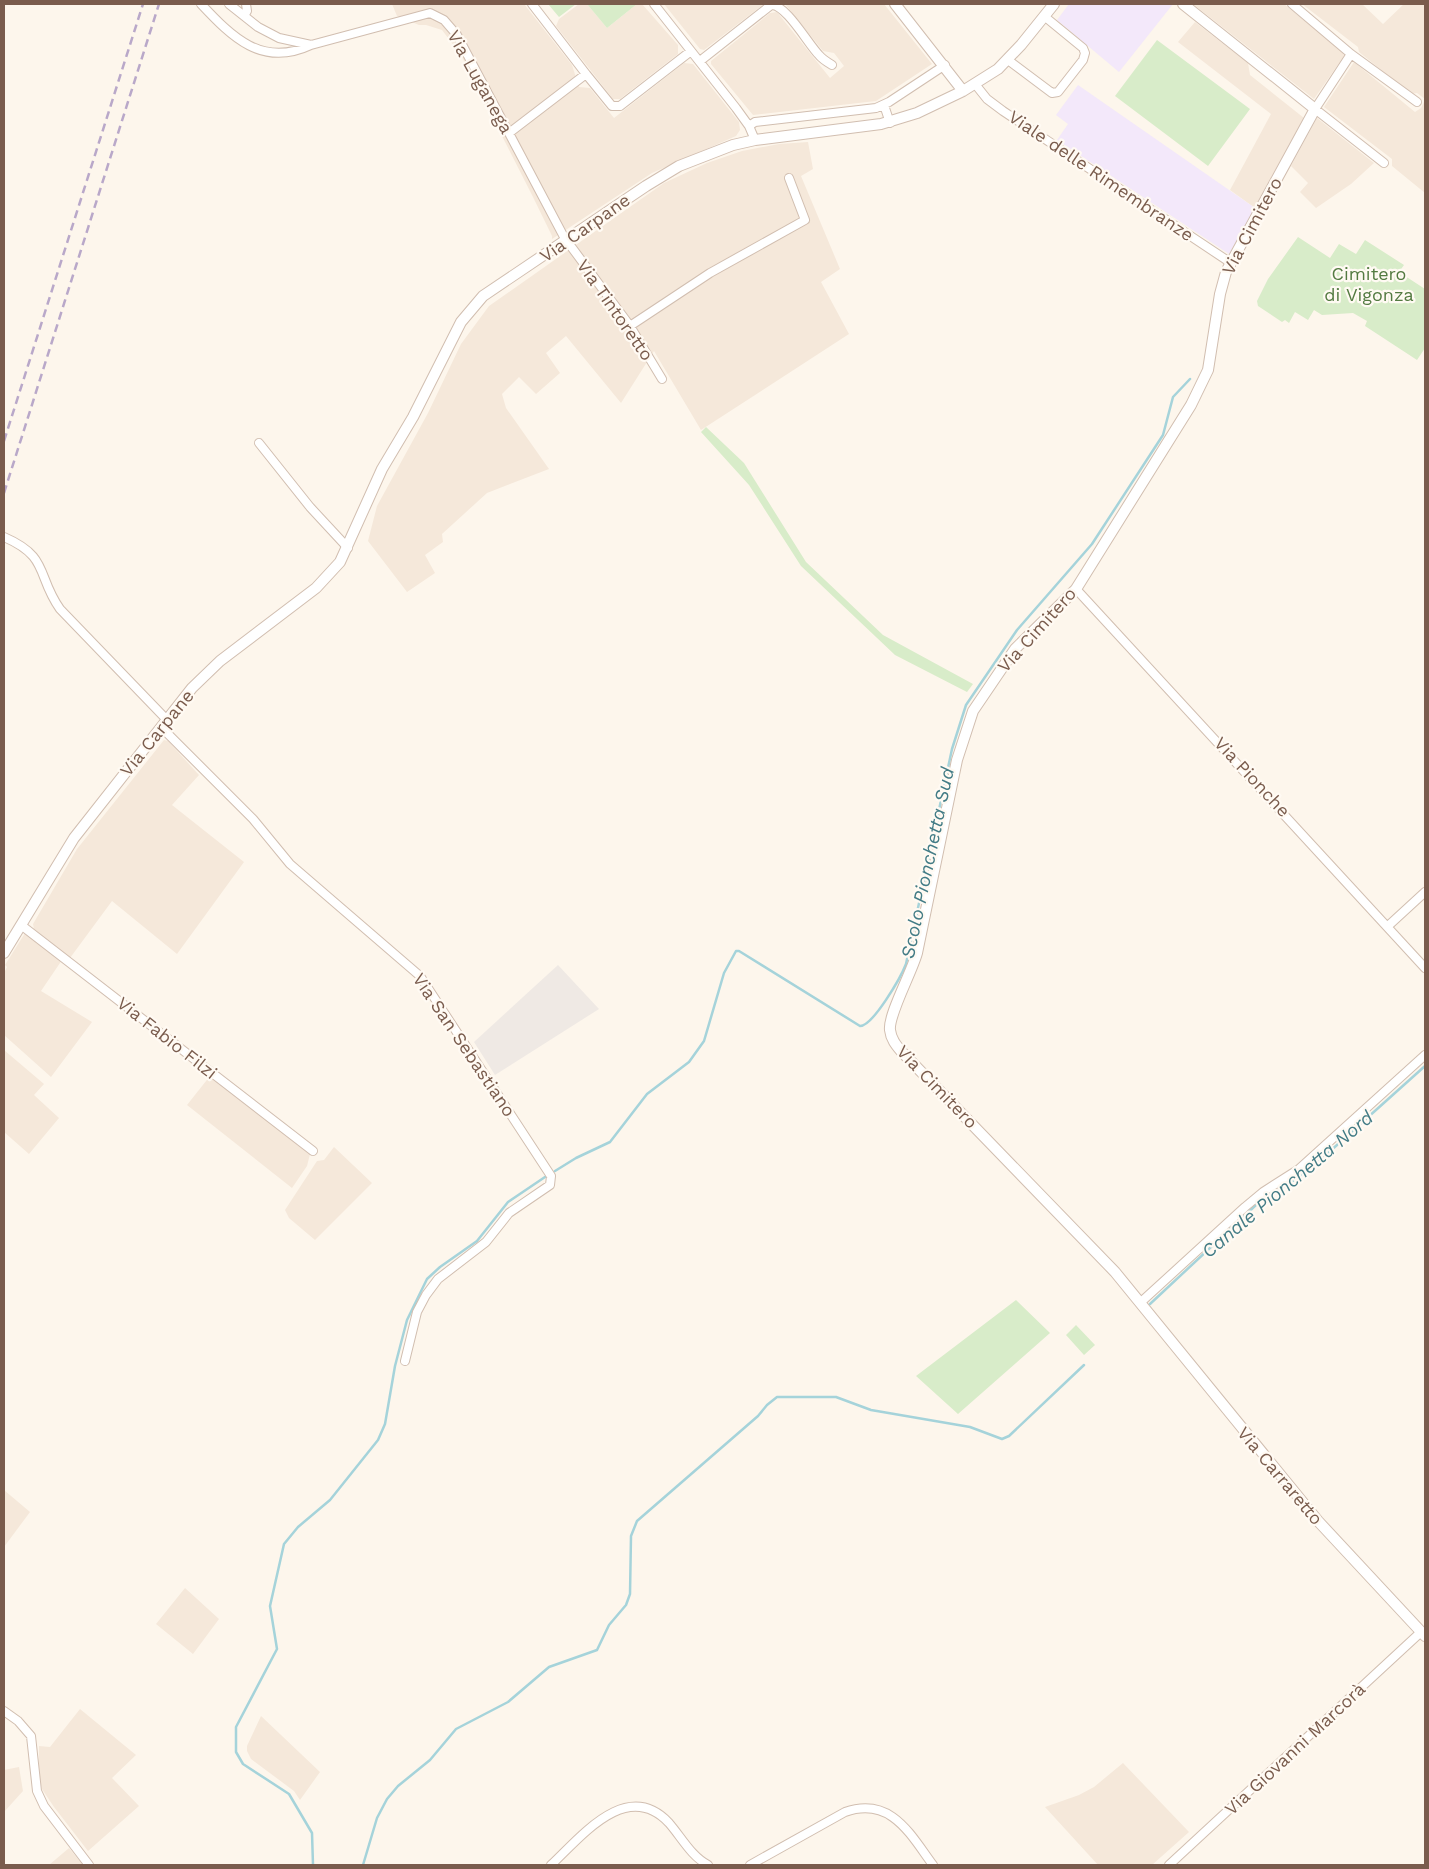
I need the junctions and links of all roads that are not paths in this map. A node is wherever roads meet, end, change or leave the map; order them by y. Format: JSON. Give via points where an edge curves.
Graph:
{"nodes":[{"id":1,"x":202,"y":4,"type":"edge"},
{"id":2,"x":229,"y":4,"type":"edge"},
{"id":3,"x":246,"y":4,"type":"edge"},
{"id":4,"x":532,"y":4,"type":"edge"},
{"id":5,"x":654,"y":4,"type":"edge"},
{"id":6,"x":894,"y":4,"type":"edge"},
{"id":7,"x":1054,"y":4,"type":"edge"},
{"id":8,"x":1183,"y":4,"type":"edge"},
{"id":9,"x":1292,"y":4,"type":"edge"},
{"id":10,"x":244,"y":16,"type":"junction"},
{"id":11,"x":1044,"y":16,"type":"junction"},
{"id":12,"x":279,"y":38,"type":"junction"},
{"id":13,"x":288,"y":40,"type":"junction"},
{"id":14,"x":311,"y":45,"type":"junction"},
{"id":15,"x":271,"y":51,"type":"junction"},
{"id":16,"x":284,"y":51,"type":"junction"},
{"id":17,"x":691,"y":51,"type":"junction"},
{"id":18,"x":1351,"y":54,"type":"junction"},
{"id":19,"x":1008,"y":60,"type":"junction"},
{"id":20,"x":700,"y":62,"type":"junction"},
{"id":21,"x":832,"y":65,"type":"dead end"},
{"id":22,"x":944,"y":65,"type":"junction"},
{"id":23,"x":586,"y":74,"type":"junction"},
{"id":24,"x":975,"y":84,"type":"junction"},
{"id":25,"x":963,"y":91,"type":"junction"},
{"id":26,"x":1417,"y":102,"type":"dead end"},
{"id":27,"x":884,"y":105,"type":"junction"},
{"id":28,"x":1316,"y":109,"type":"junction"},
{"id":29,"x":890,"y":122,"type":"junction"},
{"id":30,"x":749,"y":126,"type":"junction"},
{"id":31,"x":509,"y":133,"type":"junction"},
{"id":32,"x":755,"y":140,"type":"junction"},
{"id":33,"x":1384,"y":163,"type":"dead end"},
{"id":34,"x":789,"y":178,"type":"dead end"},
{"id":35,"x":567,"y":241,"type":"junction"},
{"id":36,"x":1231,"y":263,"type":"junction"},
{"id":37,"x":630,"y":326,"type":"junction"},
{"id":38,"x":662,"y":379,"type":"dead end"},
{"id":39,"x":258,"y":443,"type":"dead end"},
{"id":40,"x":4,"y":537,"type":"edge"},
{"id":41,"x":348,"y":548,"type":"junction"},
{"id":42,"x":1076,"y":589,"type":"junction"},
{"id":43,"x":165,"y":725,"type":"junction"},
{"id":44,"x":1425,"y":892,"type":"edge"},
{"id":45,"x":21,"y":925,"type":"junction"},
{"id":46,"x":1388,"y":926,"type":"junction"},
{"id":47,"x":4,"y":953,"type":"edge"},
{"id":48,"x":1425,"y":968,"type":"edge"},
{"id":49,"x":1425,"y":1055,"type":"edge"},
{"id":50,"x":313,"y":1152,"type":"dead end"},
{"id":51,"x":1143,"y":1305,"type":"junction"},
{"id":52,"x":405,"y":1361,"type":"dead end"},
{"id":53,"x":1423,"y":1634,"type":"edge"},
{"id":54,"x":4,"y":1711,"type":"edge"},
{"id":55,"x":89,"y":1865,"type":"edge"},
{"id":56,"x":551,"y":1865,"type":"edge"},
{"id":57,"x":708,"y":1865,"type":"edge"},
{"id":58,"x":750,"y":1865,"type":"edge"},
{"id":59,"x":933,"y":1865,"type":"edge"},
{"id":60,"x":1169,"y":1865,"type":"edge"}],
"edges":[{"from":1,"to":15,"type":"street","name":"Via Luganega","via":[[239,41]]},
{"from":2,"to":10,"type":"street","name":"Via Luganega"},
{"from":3,"to":10,"type":"street"},
{"from":4,"to":23,"type":"street"},
{"from":5,"to":17,"type":"street"},
{"from":6,"to":22,"type":"street"},
{"from":7,"to":11,"type":"street","name":"Via Carpane"},
{"from":8,"to":28,"type":"street"},
{"from":9,"to":18,"type":"street"},
{"from":10,"to":12,"type":"street","name":"Via Luganega"},
{"from":11,"to":19,"type":"street","name":"Via Carpane"},
{"from":11,"to":19,"type":"street","via":[[1085,53],[1058,92],[1052,93]]},
{"from":12,"to":13,"type":"street","name":"Via Luganega"},
{"from":12,"to":15,"type":"street"},
{"from":13,"to":14,"type":"street","name":"Via Luganega"},
{"from":13,"to":16,"type":"street"},
{"from":14,"to":16,"type":"street","name":"Via Luganega","via":[[301,50]]},
{"from":14,"to":31,"type":"street","name":"Via Luganega","via":[[430,13],[444,20],[457,35]]},
{"from":15,"to":16,"type":"street","name":"Via Luganega"},
{"from":17,"to":20,"type":"street"},
{"from":17,"to":23,"type":"street","via":[[616,107]]},
{"from":18,"to":26,"type":"street"},
{"from":18,"to":28,"type":"street","name":"Via Cimitero"},
{"from":19,"to":24,"type":"street","name":"Via Carpane"},
{"from":20,"to":21,"type":"street","via":[[775,5],[784,10],[820,56]]},
{"from":20,"to":30,"type":"street"},
{"from":22,"to":25,"type":"street"},
{"from":22,"to":27,"type":"street"},
{"from":23,"to":31,"type":"street"},
{"from":24,"to":25,"type":"street","name":"Via Carpane"},
{"from":24,"to":36,"type":"street","name":"Viale delle Rimembranze","via":[[994,104]]},
{"from":25,"to":29,"type":"street","name":"Via Carpane"},
{"from":27,"to":29,"type":"street"},
{"from":27,"to":30,"type":"street","via":[[764,121]]},
{"from":28,"to":33,"type":"street"},
{"from":28,"to":36,"type":"street","name":"Via Cimitero"},
{"from":29,"to":32,"type":"street","name":"Via Carpane"},
{"from":30,"to":32,"type":"street"},
{"from":31,"to":35,"type":"street","name":"Via Luganega"},
{"from":32,"to":35,"type":"street","name":"Via Carpane","via":[[679,166]]},
{"from":34,"to":37,"type":"street","via":[[805,220],[710,273]]},
{"from":35,"to":37,"type":"street","name":"Via Tintoretto"},
{"from":35,"to":41,"type":"street","name":"Via Carpane","via":[[484,296],[461,322],[413,417],[382,469]]},
{"from":36,"to":42,"type":"street","name":"Via Cimitero","via":[[1223,283],[1208,370],[1199,391]]},
{"from":37,"to":38,"type":"street","name":"Via Tintoretto"},
{"from":39,"to":41,"type":"street"},
{"from":40,"to":43,"type":"street","name":"Via San Sebastiano","via":[[32,553],[60,608]]},
{"from":41,"to":43,"type":"street","name":"Via Carpane","via":[[316,588],[220,661],[192,688]]},
{"from":42,"to":46,"type":"street","name":"Via Pionche"},
{"from":42,"to":51,"type":"street","name":"Via Cimitero","via":[[1015,649],[973,711],[957,760],[915,959],[890,1020],[890,1031],[901,1051]]},
{"from":43,"to":45,"type":"street","name":"Via Carpane","via":[[74,838]]},
{"from":43,"to":52,"type":"street","name":"Via San Sebastiano","via":[[253,819],[290,864],[420,976],[551,1176],[550,1185],[509,1214],[486,1242],[438,1279],[421,1303]]},
{"from":44,"to":46,"type":"street"},
{"from":45,"to":47,"type":"street","name":"Via Carpane"},
{"from":45,"to":50,"type":"street","name":"Via Fabio Filzi"},
{"from":46,"to":48,"type":"street","name":"Via Pionche"},
{"from":49,"to":51,"type":"street","via":[[1299,1169],[1245,1207]]},
{"from":51,"to":53,"type":"street","name":"Via Carraretto","via":[[1318,1521]]},
{"from":53,"to":60,"type":"street","name":"Via Giovanni Marcorà"},
{"from":54,"to":55,"type":"street","via":[[31,1736],[38,1791],[44,1806]]},
{"from":56,"to":57,"type":"street","via":[[607,1814],[626,1807],[644,1808],[661,1816],[697,1858]]},
{"from":58,"to":59,"type":"street","via":[[845,1812],[862,1808],[874,1808],[898,1820]]}]}
